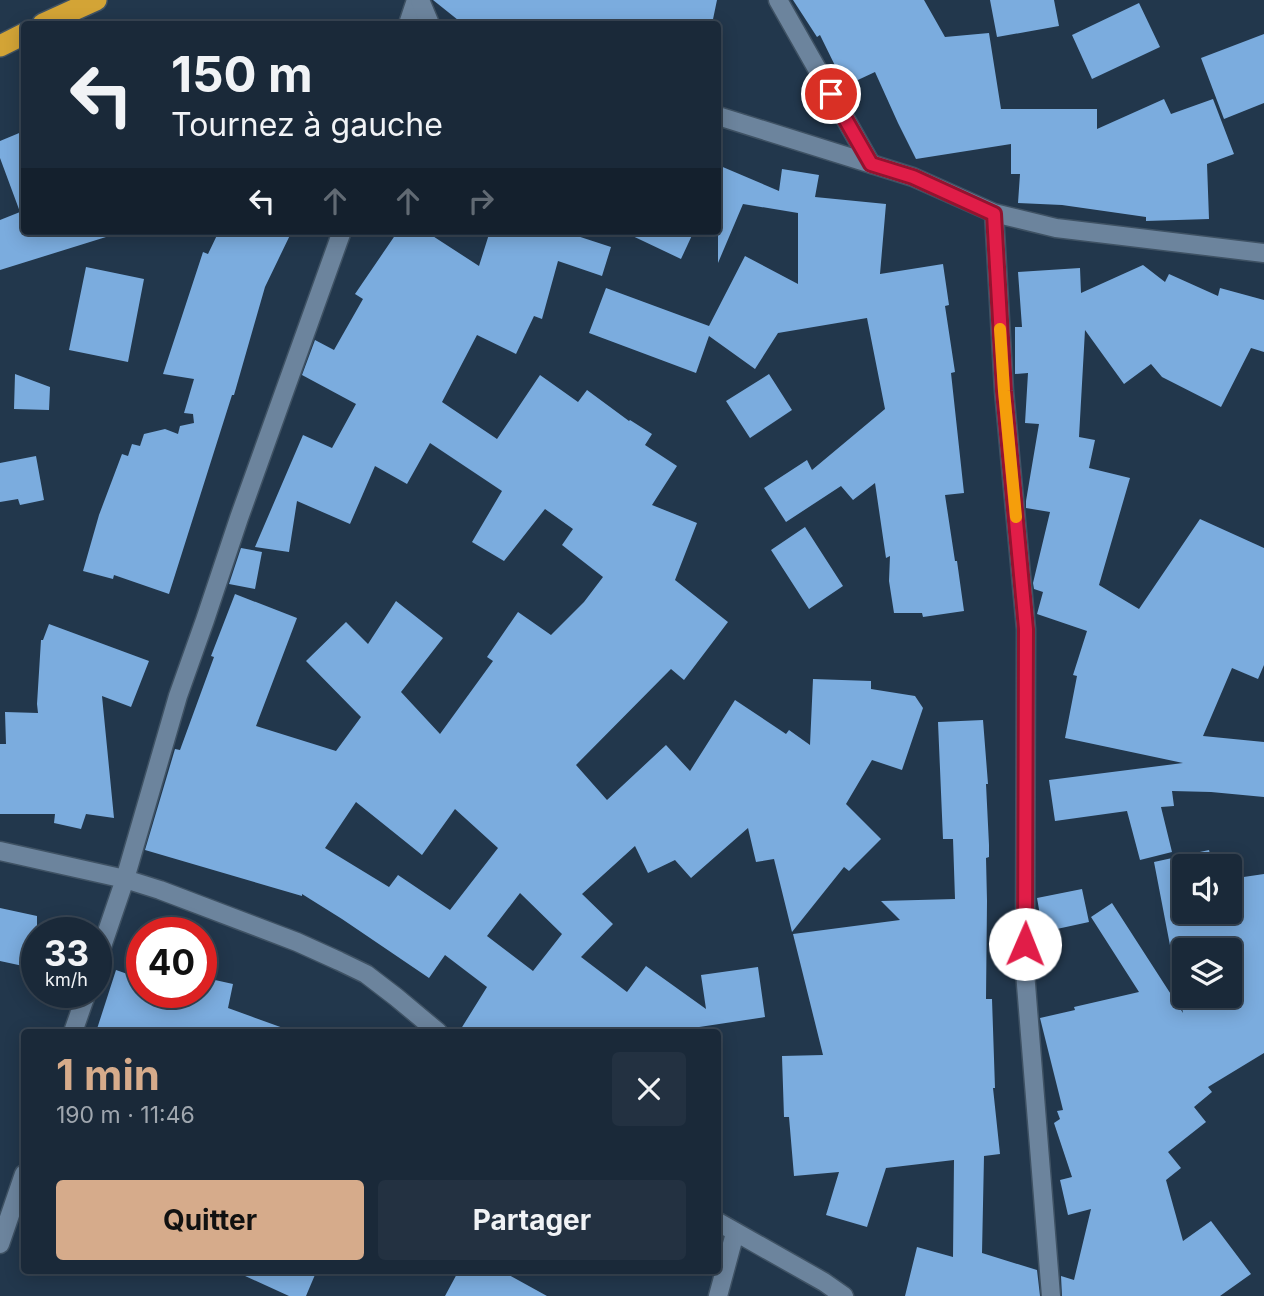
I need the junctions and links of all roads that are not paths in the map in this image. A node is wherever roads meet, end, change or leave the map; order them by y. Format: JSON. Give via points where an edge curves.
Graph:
{"nodes":[{"id":1,"x":96,"y":0,"type":"edge"},
{"id":2,"x":418,"y":0,"type":"edge"},
{"id":3,"x":778,"y":0,"type":"edge"},
{"id":4,"x":50,"y":21,"type":"edge"},
{"id":5,"x":409,"y":21,"type":"edge"},
{"id":6,"x":428,"y":21,"type":"edge"},
{"id":7,"x":21,"y":36,"type":"edge"},
{"id":8,"x":0,"y":46,"type":"edge"},
{"id":9,"x":721,"y":117,"type":"edge"},
{"id":10,"x":871,"y":164,"type":"junction"},
{"id":11,"x":994,"y":214,"type":"junction"},
{"id":12,"x":341,"y":235,"type":"edge"},
{"id":13,"x":1264,"y":253,"type":"edge"},
{"id":14,"x":0,"y":850,"type":"edge"},
{"id":15,"x":125,"y":879,"type":"junction"},
{"id":16,"x":112,"y":917,"type":"edge"},
{"id":17,"x":81,"y":1008,"type":"edge"},
{"id":18,"x":74,"y":1029,"type":"edge"},
{"id":19,"x":434,"y":1029,"type":"edge"},
{"id":20,"x":21,"y":1183,"type":"edge"},
{"id":21,"x":721,"y":1224,"type":"edge"},
{"id":22,"x":735,"y":1233,"type":"junction"},
{"id":23,"x":0,"y":1244,"type":"edge"},
{"id":24,"x":718,"y":1296,"type":"edge"},
{"id":25,"x":844,"y":1296,"type":"edge"},
{"id":26,"x":1051,"y":1296,"type":"edge"}],
"edges":[{"from":1,"to":4,"type":"highway"},
{"from":2,"to":5,"type":"street"},
{"from":2,"to":6,"type":"street"},
{"from":3,"to":10,"type":"street"},
{"from":7,"to":8,"type":"highway"},
{"from":9,"to":10,"type":"street"},
{"from":10,"to":11,"type":"street","via":[[913,177]]},
{"from":11,"to":13,"type":"street","via":[[1056,228]]},
{"from":11,"to":26,"type":"street","via":[[1004,391],[1026,629],[1025,972]]},
{"from":12,"to":15,"type":"street","via":[[178,696]]},
{"from":14,"to":15,"type":"street"},
{"from":15,"to":16,"type":"street"},
{"from":15,"to":19,"type":"street","via":[[297,942],[366,974]]},
{"from":17,"to":18,"type":"street"},
{"from":20,"to":23,"type":"street"},
{"from":21,"to":22,"type":"street"},
{"from":22,"to":24,"type":"street"},
{"from":22,"to":25,"type":"street"}]}
